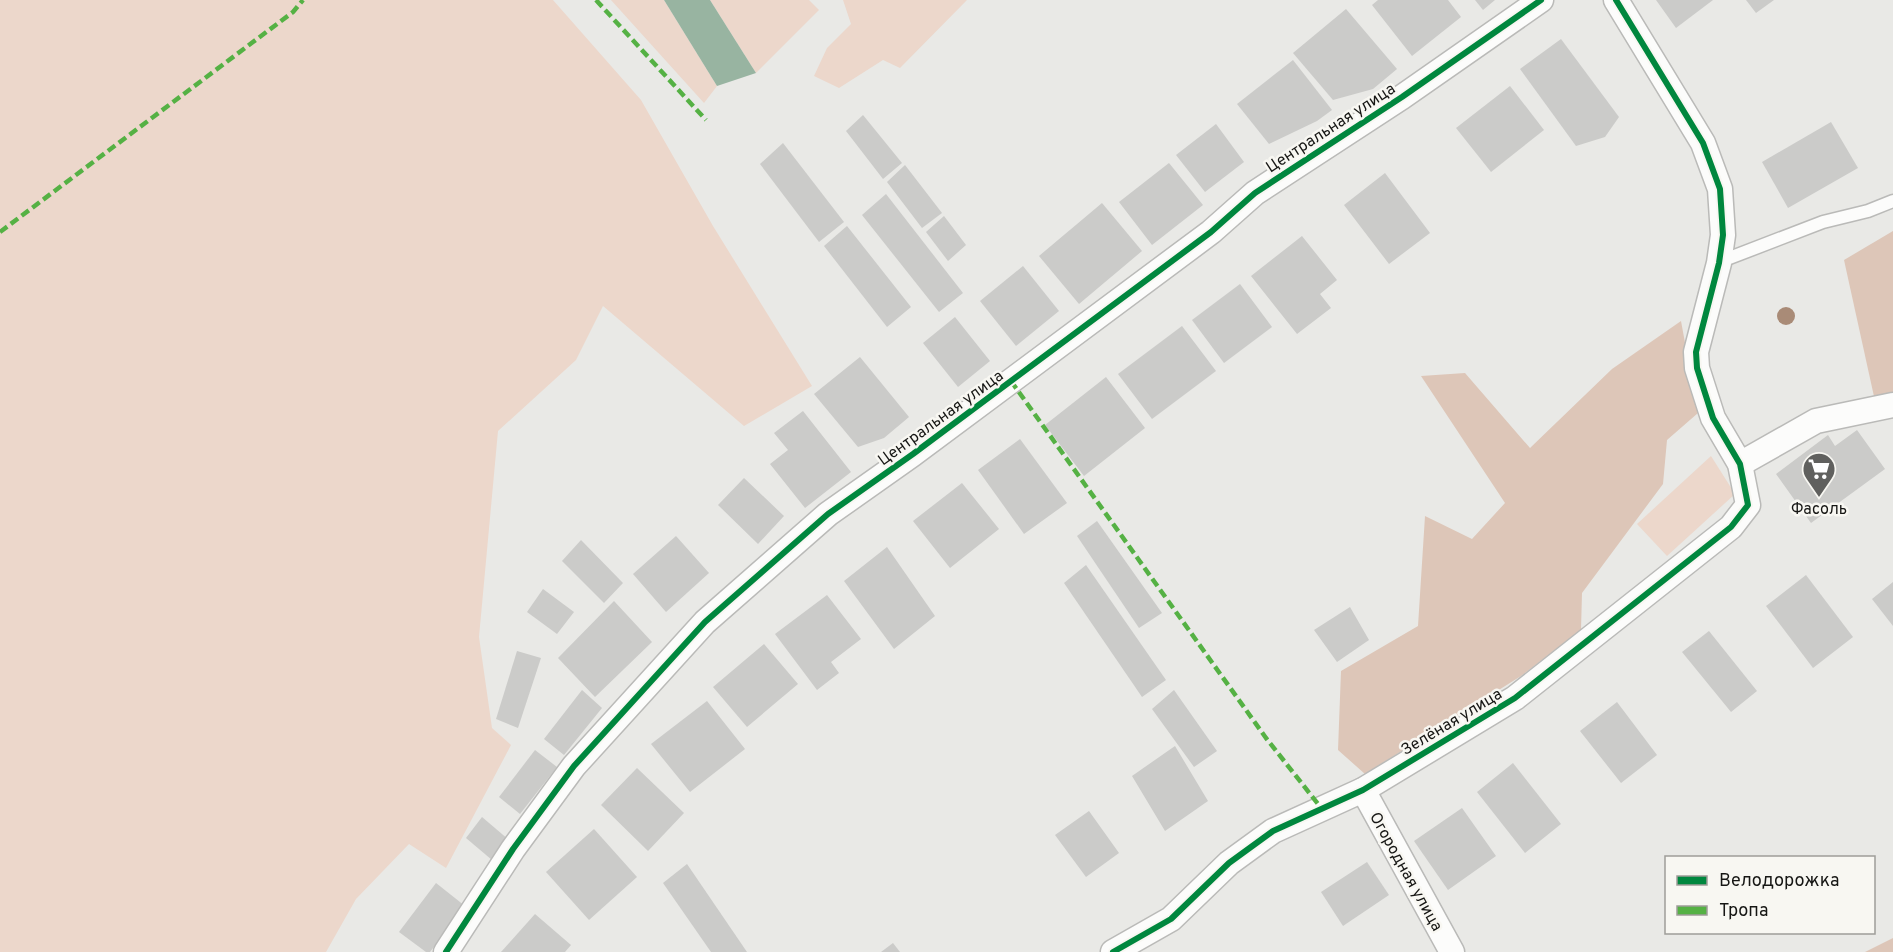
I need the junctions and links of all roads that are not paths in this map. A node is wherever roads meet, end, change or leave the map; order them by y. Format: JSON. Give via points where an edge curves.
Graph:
{"nodes":[{"id":1,"x":1541,"y":0,"type":"edge"},
{"id":2,"x":1616,"y":0,"type":"edge"},
{"id":3,"x":1893,"y":201,"type":"edge"},
{"id":4,"x":1719,"y":262,"type":"junction"},
{"id":5,"x":1893,"y":405,"type":"edge"},
{"id":6,"x":1740,"y":464,"type":"junction"},
{"id":7,"x":1363,"y":790,"type":"junction"},
{"id":8,"x":446,"y":952,"type":"edge"},
{"id":9,"x":1113,"y":952,"type":"edge"},
{"id":10,"x":1452,"y":952,"type":"edge"}],
"edges":[{"from":1,"to":8,"type":"street","name":"Центральная улица","via":[[1255,193],[1211,232],[828,514],[705,622],[574,766],[513,849]]},
{"from":2,"to":4,"type":"street","name":"Зелёная улица","via":[[1703,143],[1720,189],[1723,235]]},
{"from":3,"to":4,"type":"lane","via":[[1823,222]]},
{"from":4,"to":6,"type":"street","name":"Зелёная улица","via":[[1696,352],[1697,368],[1713,418]]},
{"from":5,"to":6,"type":"street","via":[[1816,421]]},
{"from":6,"to":7,"type":"street","name":"Зелёная улица","via":[[1748,505],[1731,528],[1515,698]]},
{"from":7,"to":9,"type":"street","name":"Зелёная улица","via":[[1273,831],[1229,863],[1171,919]]},
{"from":7,"to":10,"type":"street","name":"Огородная улица"}]}
